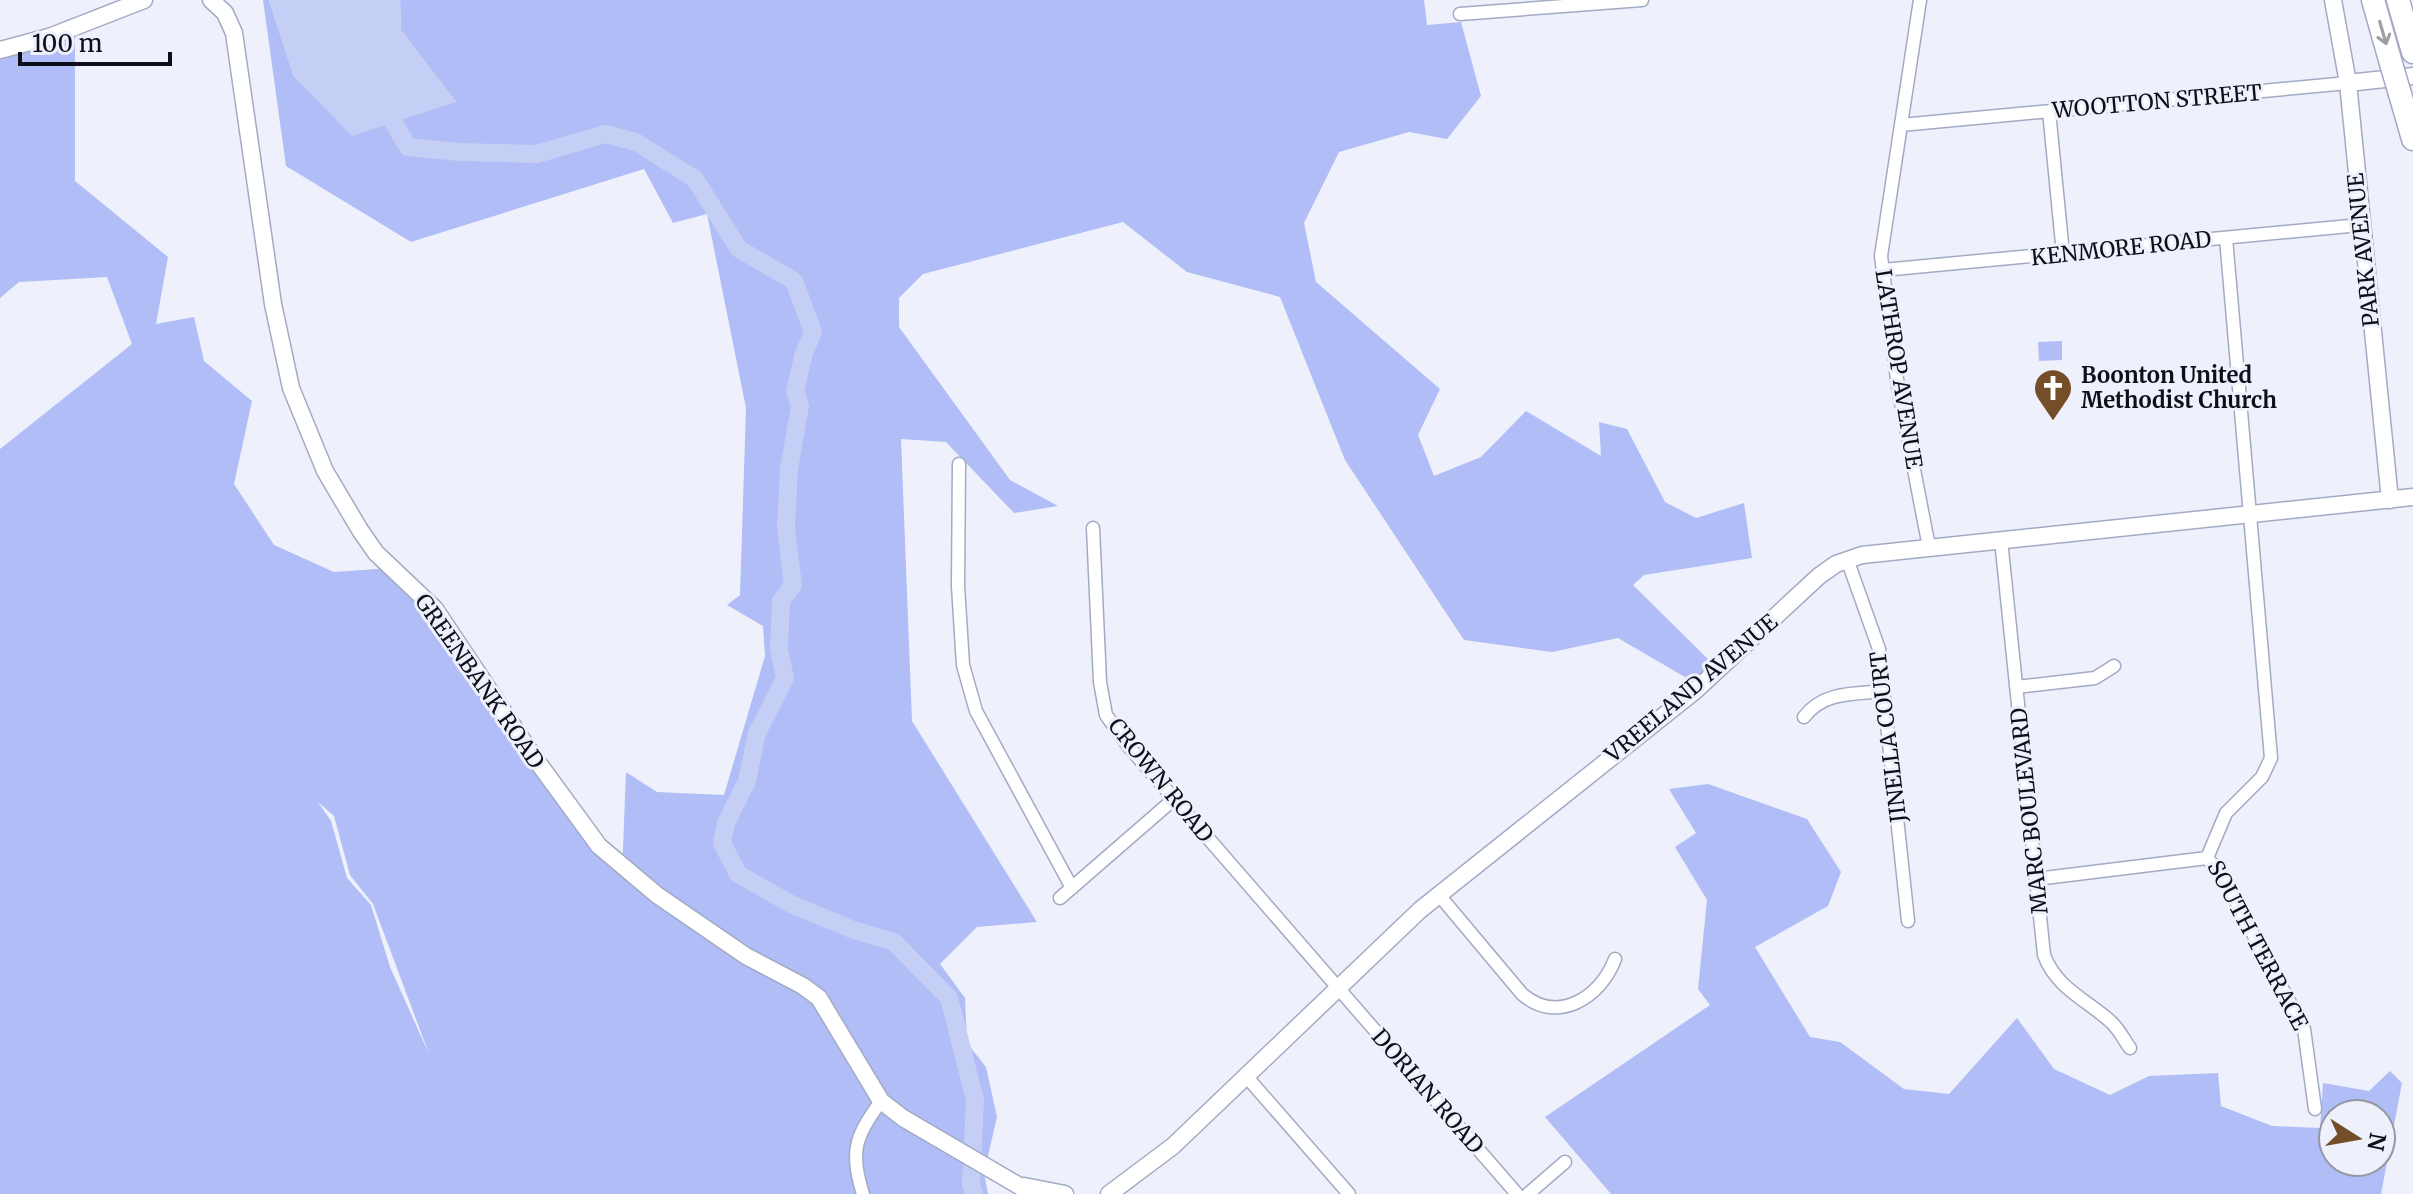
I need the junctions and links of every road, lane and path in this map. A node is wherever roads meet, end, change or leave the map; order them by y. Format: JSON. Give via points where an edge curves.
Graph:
{"nodes":[{"id":1,"x":144,"y":0,"type":"edge"},
{"id":2,"x":211,"y":0,"type":"edge"},
{"id":3,"x":1642,"y":0,"type":"edge"},
{"id":4,"x":1920,"y":0,"type":"edge"},
{"id":5,"x":2333,"y":0,"type":"edge"},
{"id":6,"x":2373,"y":0,"type":"edge"},
{"id":7,"x":2398,"y":0,"type":"edge"},
{"id":8,"x":1460,"y":14,"type":"dead end"},
{"id":9,"x":0,"y":50,"type":"edge"},
{"id":10,"x":2413,"y":52,"type":"edge"},
{"id":11,"x":2402,"y":79,"type":"edge"},
{"id":12,"x":2348,"y":83,"type":"junction"},
{"id":13,"x":2049,"y":111,"type":"junction"},
{"id":14,"x":1901,"y":125,"type":"junction"},
{"id":15,"x":2413,"y":139,"type":"edge"},
{"id":16,"x":2360,"y":225,"type":"junction"},
{"id":17,"x":2226,"y":238,"type":"junction"},
{"id":18,"x":2063,"y":254,"type":"junction"},
{"id":19,"x":1883,"y":270,"type":"junction"},
{"id":20,"x":959,"y":464,"type":"dead end"},
{"id":21,"x":2413,"y":497,"type":"edge"},
{"id":22,"x":2390,"y":500,"type":"junction"},
{"id":23,"x":2252,"y":514,"type":"junction"},
{"id":24,"x":1093,"y":528,"type":"dead end"},
{"id":25,"x":2001,"y":540,"type":"junction"},
{"id":26,"x":1929,"y":547,"type":"junction"},
{"id":27,"x":1847,"y":559,"type":"junction"},
{"id":28,"x":2114,"y":666,"type":"dead end"},
{"id":29,"x":2016,"y":687,"type":"junction"},
{"id":30,"x":1885,"y":691,"type":"junction"},
{"id":31,"x":1804,"y":717,"type":"dead end"},
{"id":32,"x":1174,"y":799,"type":"junction"},
{"id":33,"x":2207,"y":858,"type":"junction"},
{"id":34,"x":2036,"y":879,"type":"junction"},
{"id":35,"x":1072,"y":888,"type":"junction"},
{"id":36,"x":1439,"y":895,"type":"junction"},
{"id":37,"x":1060,"y":898,"type":"dead end"},
{"id":38,"x":1908,"y":921,"type":"dead end"},
{"id":39,"x":1615,"y":959,"type":"dead end"},
{"id":40,"x":1339,"y":987,"type":"junction"},
{"id":41,"x":2130,"y":1048,"type":"dead end"},
{"id":42,"x":1246,"y":1076,"type":"junction"},
{"id":43,"x":881,"y":1101,"type":"junction"},
{"id":44,"x":2315,"y":1109,"type":"dead end"},
{"id":45,"x":1565,"y":1162,"type":"dead end"},
{"id":46,"x":1026,"y":1191,"type":"edge"},
{"id":47,"x":863,"y":1194,"type":"edge"},
{"id":48,"x":1065,"y":1194,"type":"edge"},
{"id":49,"x":1109,"y":1194,"type":"edge"},
{"id":50,"x":1349,"y":1194,"type":"edge"},
{"id":51,"x":1517,"y":1194,"type":"edge"},
{"id":52,"x":1528,"y":1194,"type":"edge"}],
"edges":[{"from":1,"to":9,"type":"street"},
{"from":2,"to":43,"type":"street","name":"GREENBANK ROAD","via":[[225,13],[234,33],[273,304],[291,388],[341,501],[376,553],[435,609],[599,846],[657,895],[819,998]]},
{"from":3,"to":8,"type":"street"},
{"from":4,"to":14,"type":"street","name":"LATHROP AVENUE"},
{"from":5,"to":12,"type":"street","name":"PARK AVENUE"},
{"from":6,"to":11,"type":"highway","one_way":true},
{"from":7,"to":10,"type":"highway"},
{"from":11,"to":12,"type":"street","name":"WOOTTON STREET"},
{"from":11,"to":15,"type":"highway"},
{"from":12,"to":13,"type":"street","name":"WOOTTON STREET"},
{"from":12,"to":16,"type":"street","name":"PARK AVENUE"},
{"from":13,"to":14,"type":"street","name":"WOOTTON STREET"},
{"from":13,"to":18,"type":"street"},
{"from":14,"to":19,"type":"street","name":"LATHROP AVENUE"},
{"from":16,"to":17,"type":"street","name":"KENMORE ROAD"},
{"from":16,"to":22,"type":"street","name":"PARK AVENUE"},
{"from":17,"to":18,"type":"street","name":"KENMORE ROAD"},
{"from":17,"to":23,"type":"street","name":"SOUTH TERRACE"},
{"from":18,"to":19,"type":"street","name":"KENMORE ROAD"},
{"from":19,"to":26,"type":"street","name":"LATHROP AVENUE","via":[[1898,387]]},
{"from":20,"to":35,"type":"street","via":[[963,665],[976,711]]},
{"from":21,"to":22,"type":"street","name":"VREELAND AVENUE"},
{"from":22,"to":23,"type":"street","name":"VREELAND AVENUE"},
{"from":23,"to":25,"type":"street","name":"VREELAND AVENUE"},
{"from":23,"to":33,"type":"street","name":"SOUTH TERRACE","via":[[2271,758],[2262,777],[2226,813]]},
{"from":24,"to":32,"type":"street","name":"CROWN ROAD","via":[[1106,715]]},
{"from":25,"to":26,"type":"street","name":"VREELAND AVENUE"},
{"from":25,"to":29,"type":"street","name":"MARC BOULEVARD"},
{"from":26,"to":27,"type":"street","name":"VREELAND AVENUE"},
{"from":27,"to":30,"type":"street","name":"JINELLA COURT","via":[[1873,627]]},
{"from":27,"to":36,"type":"street","name":"VREELAND AVENUE","via":[[1810,583],[1696,690]]},
{"from":28,"to":29,"type":"street","via":[[2095,678]]},
{"from":29,"to":34,"type":"street","name":"MARC BOULEVARD"},
{"from":30,"to":31,"type":"street","via":[[1826,697]]},
{"from":30,"to":38,"type":"street","name":"JINELLA COURT"},
{"from":32,"to":35,"type":"street"},
{"from":32,"to":40,"type":"street","name":"CROWN ROAD"},
{"from":33,"to":34,"type":"street"},
{"from":33,"to":44,"type":"street","name":"SOUTH TERRACE","via":[[2221,874],[2304,1029]]},
{"from":34,"to":41,"type":"street","name":"MARC BOULEVARD","via":[[2046,961],[2067,988],[2113,1023]]},
{"from":35,"to":37,"type":"street"},
{"from":36,"to":39,"type":"street","via":[[1522,994],[1539,1005],[1559,1008],[1584,998],[1607,980]]},
{"from":36,"to":40,"type":"street","name":"VREELAND AVENUE"},
{"from":40,"to":42,"type":"street","name":"VREELAND AVENUE"},
{"from":40,"to":51,"type":"street","name":"DORIAN ROAD"},
{"from":42,"to":49,"type":"street","name":"VREELAND AVENUE","via":[[1151,1166]]},
{"from":42,"to":50,"type":"street"},
{"from":43,"to":46,"type":"street","name":"GREENBANK ROAD","via":[[920,1130]]},
{"from":43,"to":47,"type":"street","via":[[855,1146]]},
{"from":45,"to":52,"type":"street"},
{"from":46,"to":48,"type":"street","name":"GREENBANK ROAD"}]}
